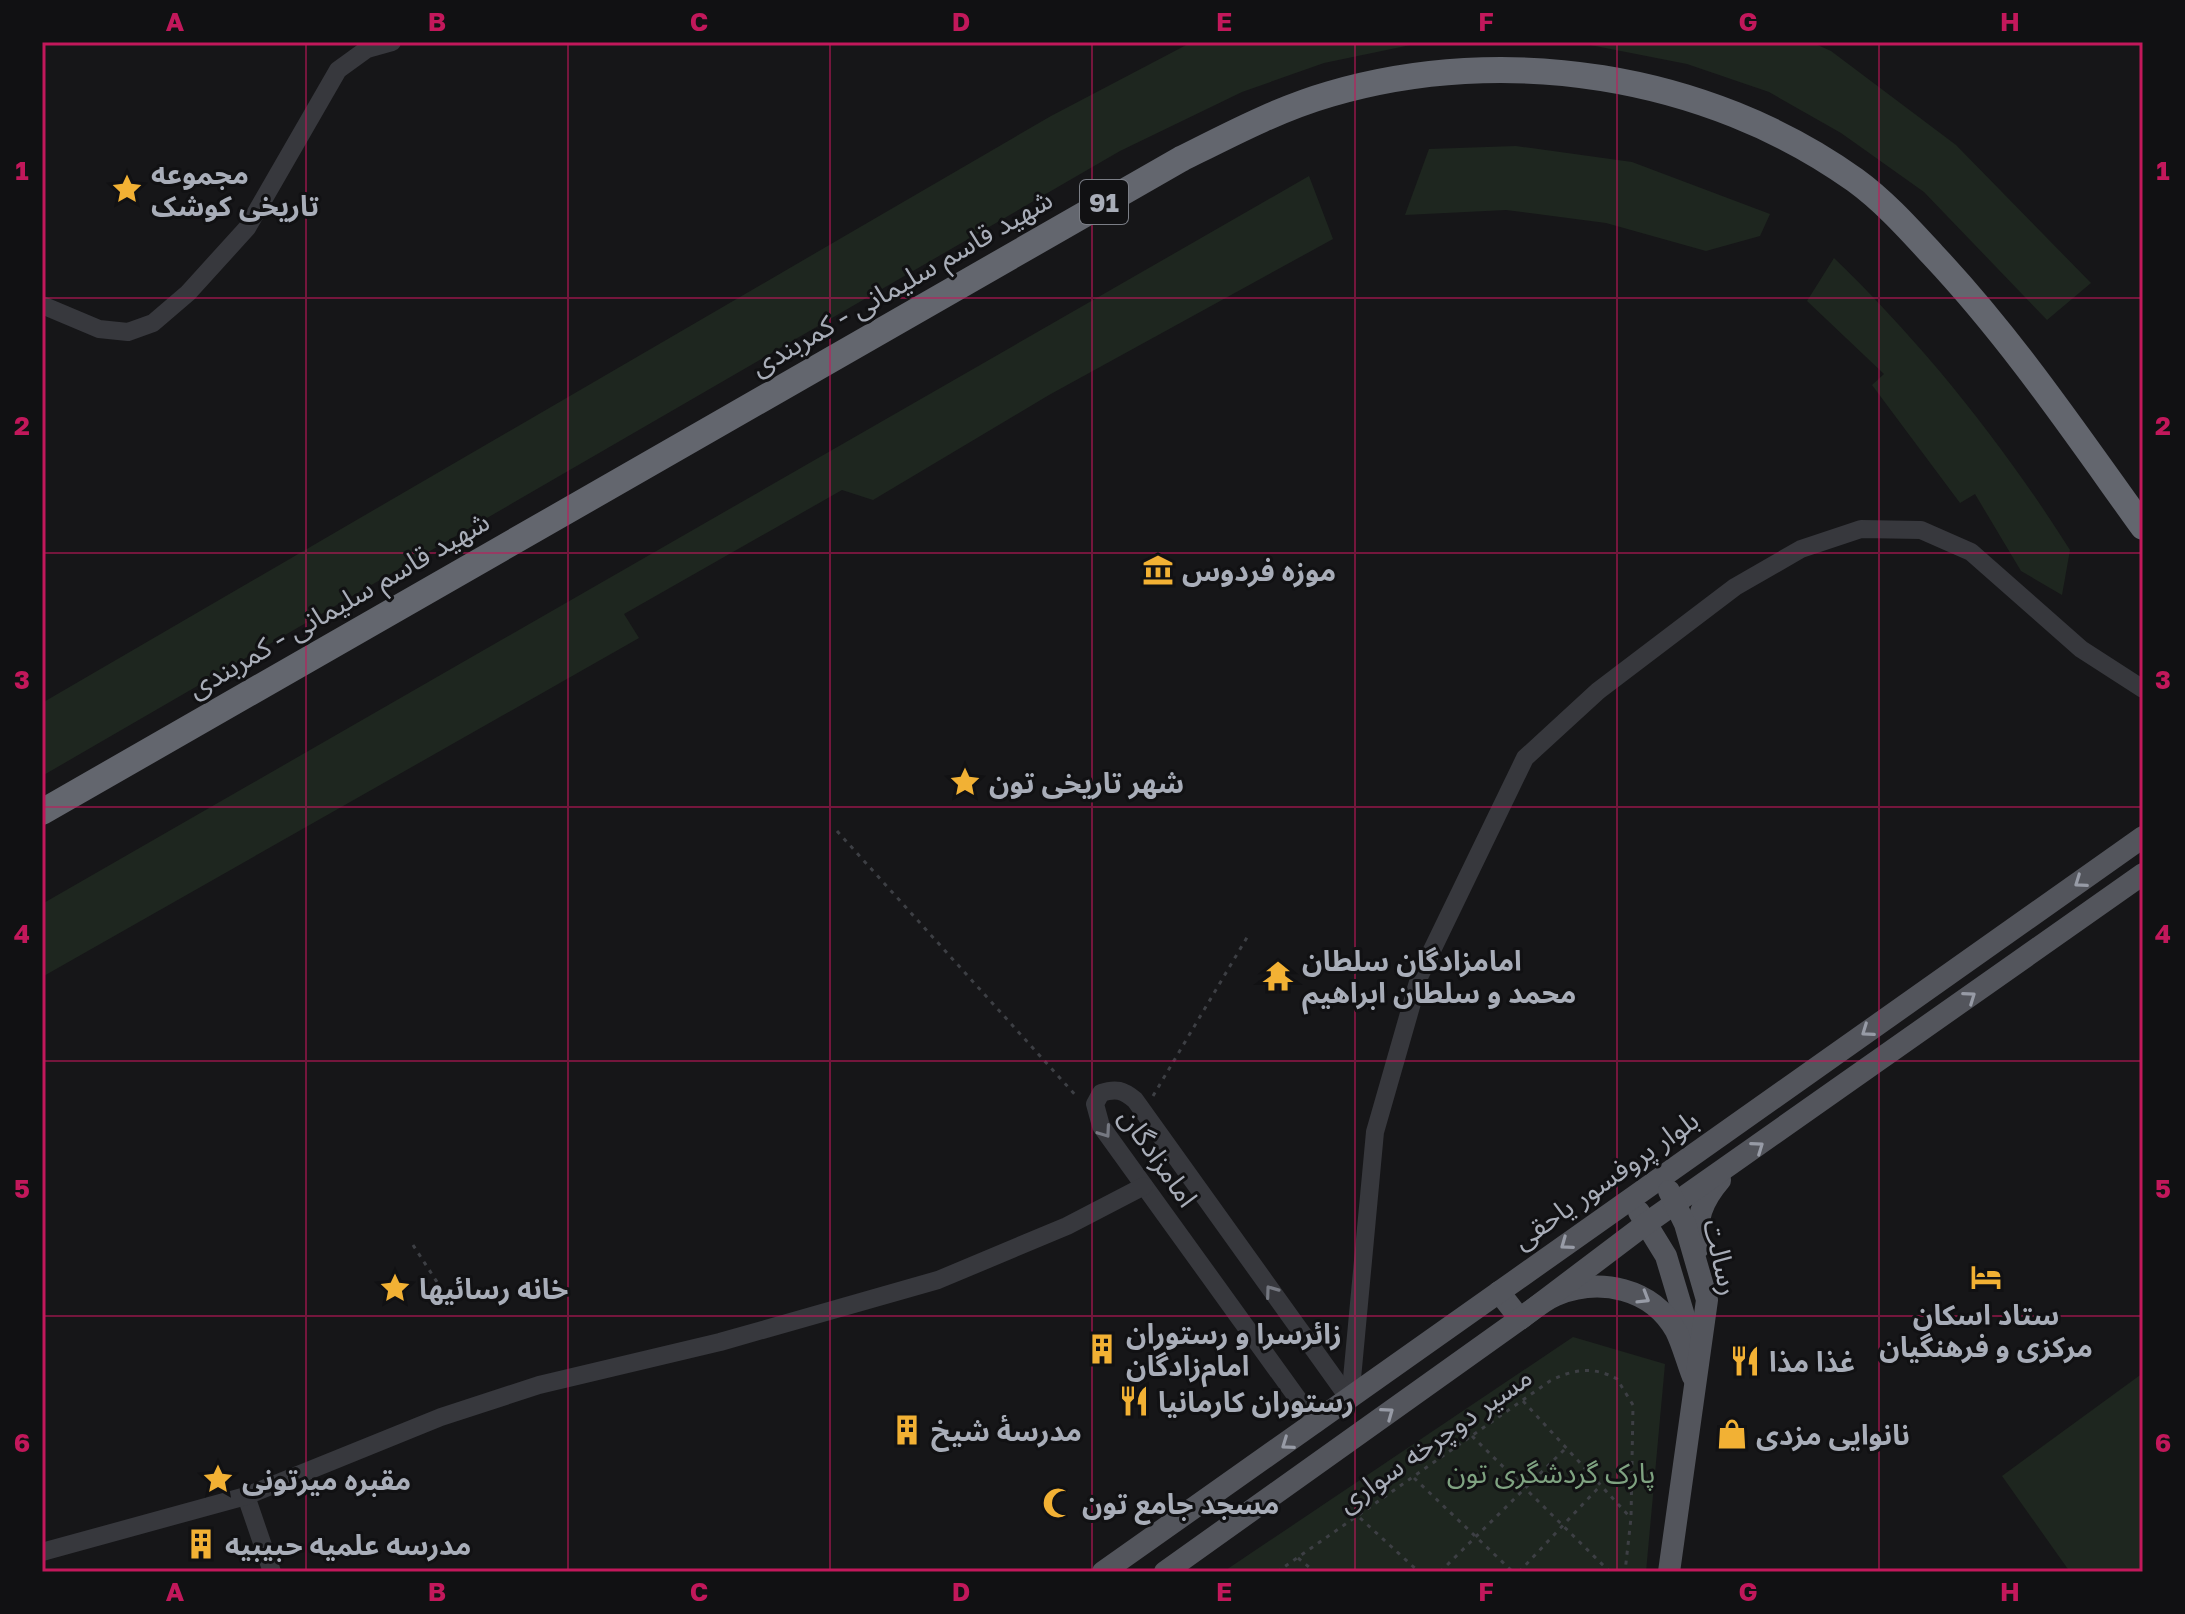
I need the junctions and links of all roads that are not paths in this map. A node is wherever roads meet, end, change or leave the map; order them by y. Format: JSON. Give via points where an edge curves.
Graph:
{"nodes":[{"id":1,"x":392,"y":42,"type":"edge"},
{"id":2,"x":42,"y":305,"type":"edge"},
{"id":3,"x":2126,"y":504,"type":"junction"},
{"id":4,"x":2143,"y":527,"type":"edge"},
{"id":5,"x":2143,"y":545,"type":"edge"},
{"id":6,"x":2143,"y":689,"type":"edge"},
{"id":7,"x":42,"y":812,"type":"edge"},
{"id":8,"x":2143,"y":837,"type":"edge"},
{"id":9,"x":2143,"y":874,"type":"edge"},
{"id":10,"x":1731,"y":1166,"type":"junction"},
{"id":11,"x":1659,"y":1177,"type":"junction"},
{"id":12,"x":1144,"y":1186,"type":"junction"},
{"id":13,"x":1629,"y":1198,"type":"junction"},
{"id":14,"x":1677,"y":1202,"type":"junction"},
{"id":15,"x":1685,"y":1224,"type":"junction"},
{"id":16,"x":1652,"y":1231,"type":"junction"},
{"id":17,"x":1499,"y":1292,"type":"junction"},
{"id":18,"x":1707,"y":1300,"type":"junction"},
{"id":19,"x":1520,"y":1319,"type":"junction"},
{"id":20,"x":1695,"y":1368,"type":"junction"},
{"id":21,"x":1350,"y":1400,"type":"junction"},
{"id":22,"x":1316,"y":1424,"type":"junction"},
{"id":23,"x":246,"y":1496,"type":"junction"},
{"id":24,"x":42,"y":1552,"type":"edge"},
{"id":25,"x":272,"y":1572,"type":"edge"},
{"id":26,"x":1103,"y":1572,"type":"edge"},
{"id":27,"x":1165,"y":1572,"type":"edge"},
{"id":28,"x":1669,"y":1572,"type":"edge"}],
"edges":[{"from":1,"to":2,"type":"street","via":[[367,49],[338,70],[247,228],[153,323],[128,332],[99,329]]},
{"from":3,"to":4,"type":"highway","number":"91"},
{"from":3,"to":5,"type":"highway","number":"91"},
{"from":3,"to":7,"type":"highway","name":"شهید قاسم سلیمانی - کمربندی","number":"91","via":[[1984,310],[1878,201],[1795,144],[1748,119],[1594,77],[1525,68],[1390,80],[1329,94],[1257,121],[1181,159]]},
{"from":6,"to":21,"type":"street","via":[[2081,649],[1971,552],[1921,530],[1861,529],[1801,549],[1735,587],[1598,691],[1525,758],[1420,975],[1375,1132]]},
{"from":8,"to":11,"type":"main road","name":"بلوار پروفسور یاحقی","one_way":true},
{"from":10,"to":9,"type":"main road","one_way":true},
{"from":10,"to":14,"type":"main road"},
{"from":10,"to":18,"type":"main road","via":[[1708,1194],[1697,1225]]},
{"from":11,"to":13,"type":"main road","name":"بلوار پروفسور یاحقی"},
{"from":11,"to":14,"type":"main road","name":"رسالت"},
{"from":21,"to":12,"type":"street","name":"امامزادگان","one_way":true,"via":[[1143,1112],[1124,1091],[1101,1093],[1096,1117]]},
{"from":12,"to":22,"type":"street","name":"امامزادگان"},
{"from":12,"to":23,"type":"street","via":[[1067,1226],[938,1280],[720,1342],[539,1385],[441,1417]]},
{"from":13,"to":16,"type":"main road","name":"رسالت"},
{"from":13,"to":17,"type":"main road","name":"بلوار پروفسور یاحقی","one_way":true},
{"from":14,"to":15,"type":"main road","name":"رسالت"},
{"from":14,"to":16,"type":"main road"},
{"from":15,"to":16,"type":"main road","via":[[1664,1221]]},
{"from":15,"to":18,"type":"main road","name":"رسالت"},
{"from":16,"to":19,"type":"main road"},
{"from":16,"to":20,"type":"main road","name":"رسالت","via":[[1674,1277]]},
{"from":17,"to":19,"type":"main road"},
{"from":17,"to":21,"type":"main road","name":"بلوار پروفسور یاحقی"},
{"from":18,"to":20,"type":"main road","name":"رسالت"},
{"from":19,"to":20,"type":"main road","one_way":true,"via":[[1556,1295],[1592,1287],[1631,1290],[1653,1301]]},
{"from":27,"to":19,"type":"main road","one_way":true},
{"from":20,"to":28,"type":"main road","name":"رسالت"},
{"from":21,"to":22,"type":"main road","name":"بلوار پروفسور یاحقی"},
{"from":22,"to":26,"type":"main road","name":"بلوار پروفسور یاحقی","one_way":true},
{"from":23,"to":24,"type":"street"},
{"from":23,"to":25,"type":"street"}]}
